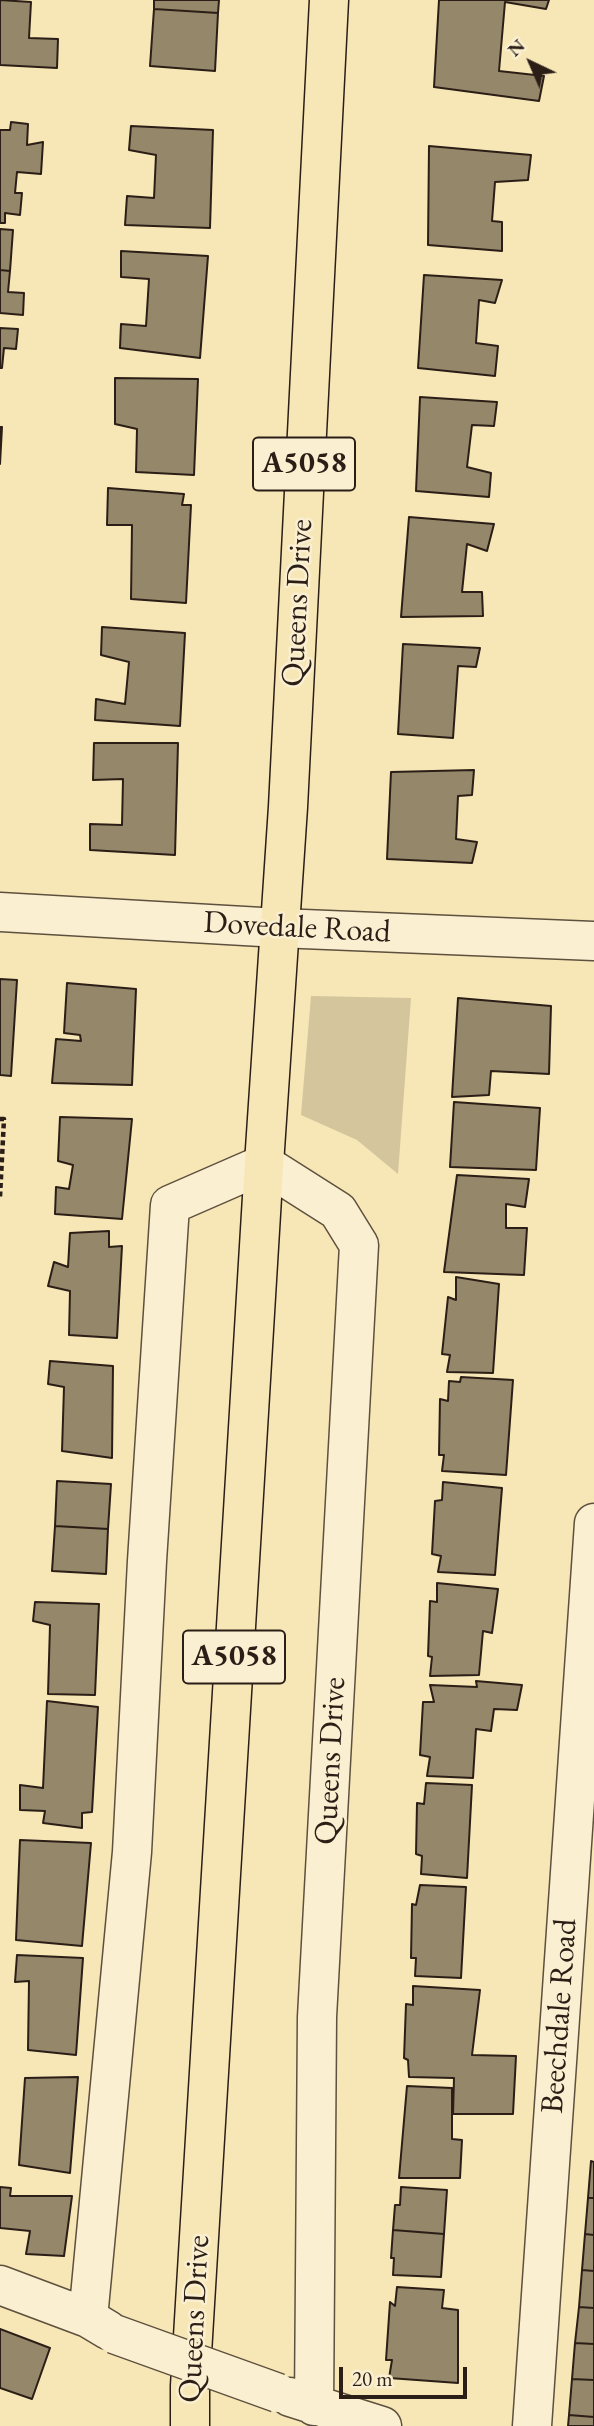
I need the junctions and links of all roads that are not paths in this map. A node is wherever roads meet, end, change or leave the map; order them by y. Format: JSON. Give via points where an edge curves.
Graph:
{"nodes":[{"id":1,"x":329,"y":0,"type":"edge"},
{"id":2,"x":0,"y":912,"type":"edge"},
{"id":3,"x":279,"y":928,"type":"junction"},
{"id":4,"x":594,"y":941,"type":"edge"},
{"id":5,"x":264,"y":1164,"type":"junction"},
{"id":6,"x":594,"y":1523,"type":"edge"},
{"id":7,"x":0,"y":2285,"type":"edge"},
{"id":8,"x":101,"y":2326,"type":"junction"},
{"id":9,"x":314,"y":2406,"type":"junction"},
{"id":10,"x":190,"y":2426,"type":"edge"},
{"id":11,"x":383,"y":2426,"type":"edge"},
{"id":12,"x":532,"y":2426,"type":"edge"}],
"edges":[{"from":1,"to":3,"type":"main road","name":"Queens Drive","number":"A5058"},
{"from":2,"to":3,"type":"street","name":"Dovedale Road"},
{"from":3,"to":4,"type":"street","name":"Dovedale Road"},
{"from":3,"to":5,"type":"main road","name":"Queens Drive","number":"A5058"},
{"from":5,"to":8,"type":"street","via":[[170,1205]]},
{"from":5,"to":9,"type":"street","name":"Queens Drive","via":[[338,1212],[359,1245],[317,2017]]},
{"from":5,"to":10,"type":"main road","name":"Queens Drive","number":"A5058"},
{"from":6,"to":12,"type":"street","name":"Beechdale Road"},
{"from":7,"to":8,"type":"street"},
{"from":8,"to":9,"type":"street","bridge":true},
{"from":9,"to":11,"type":"street"}]}
